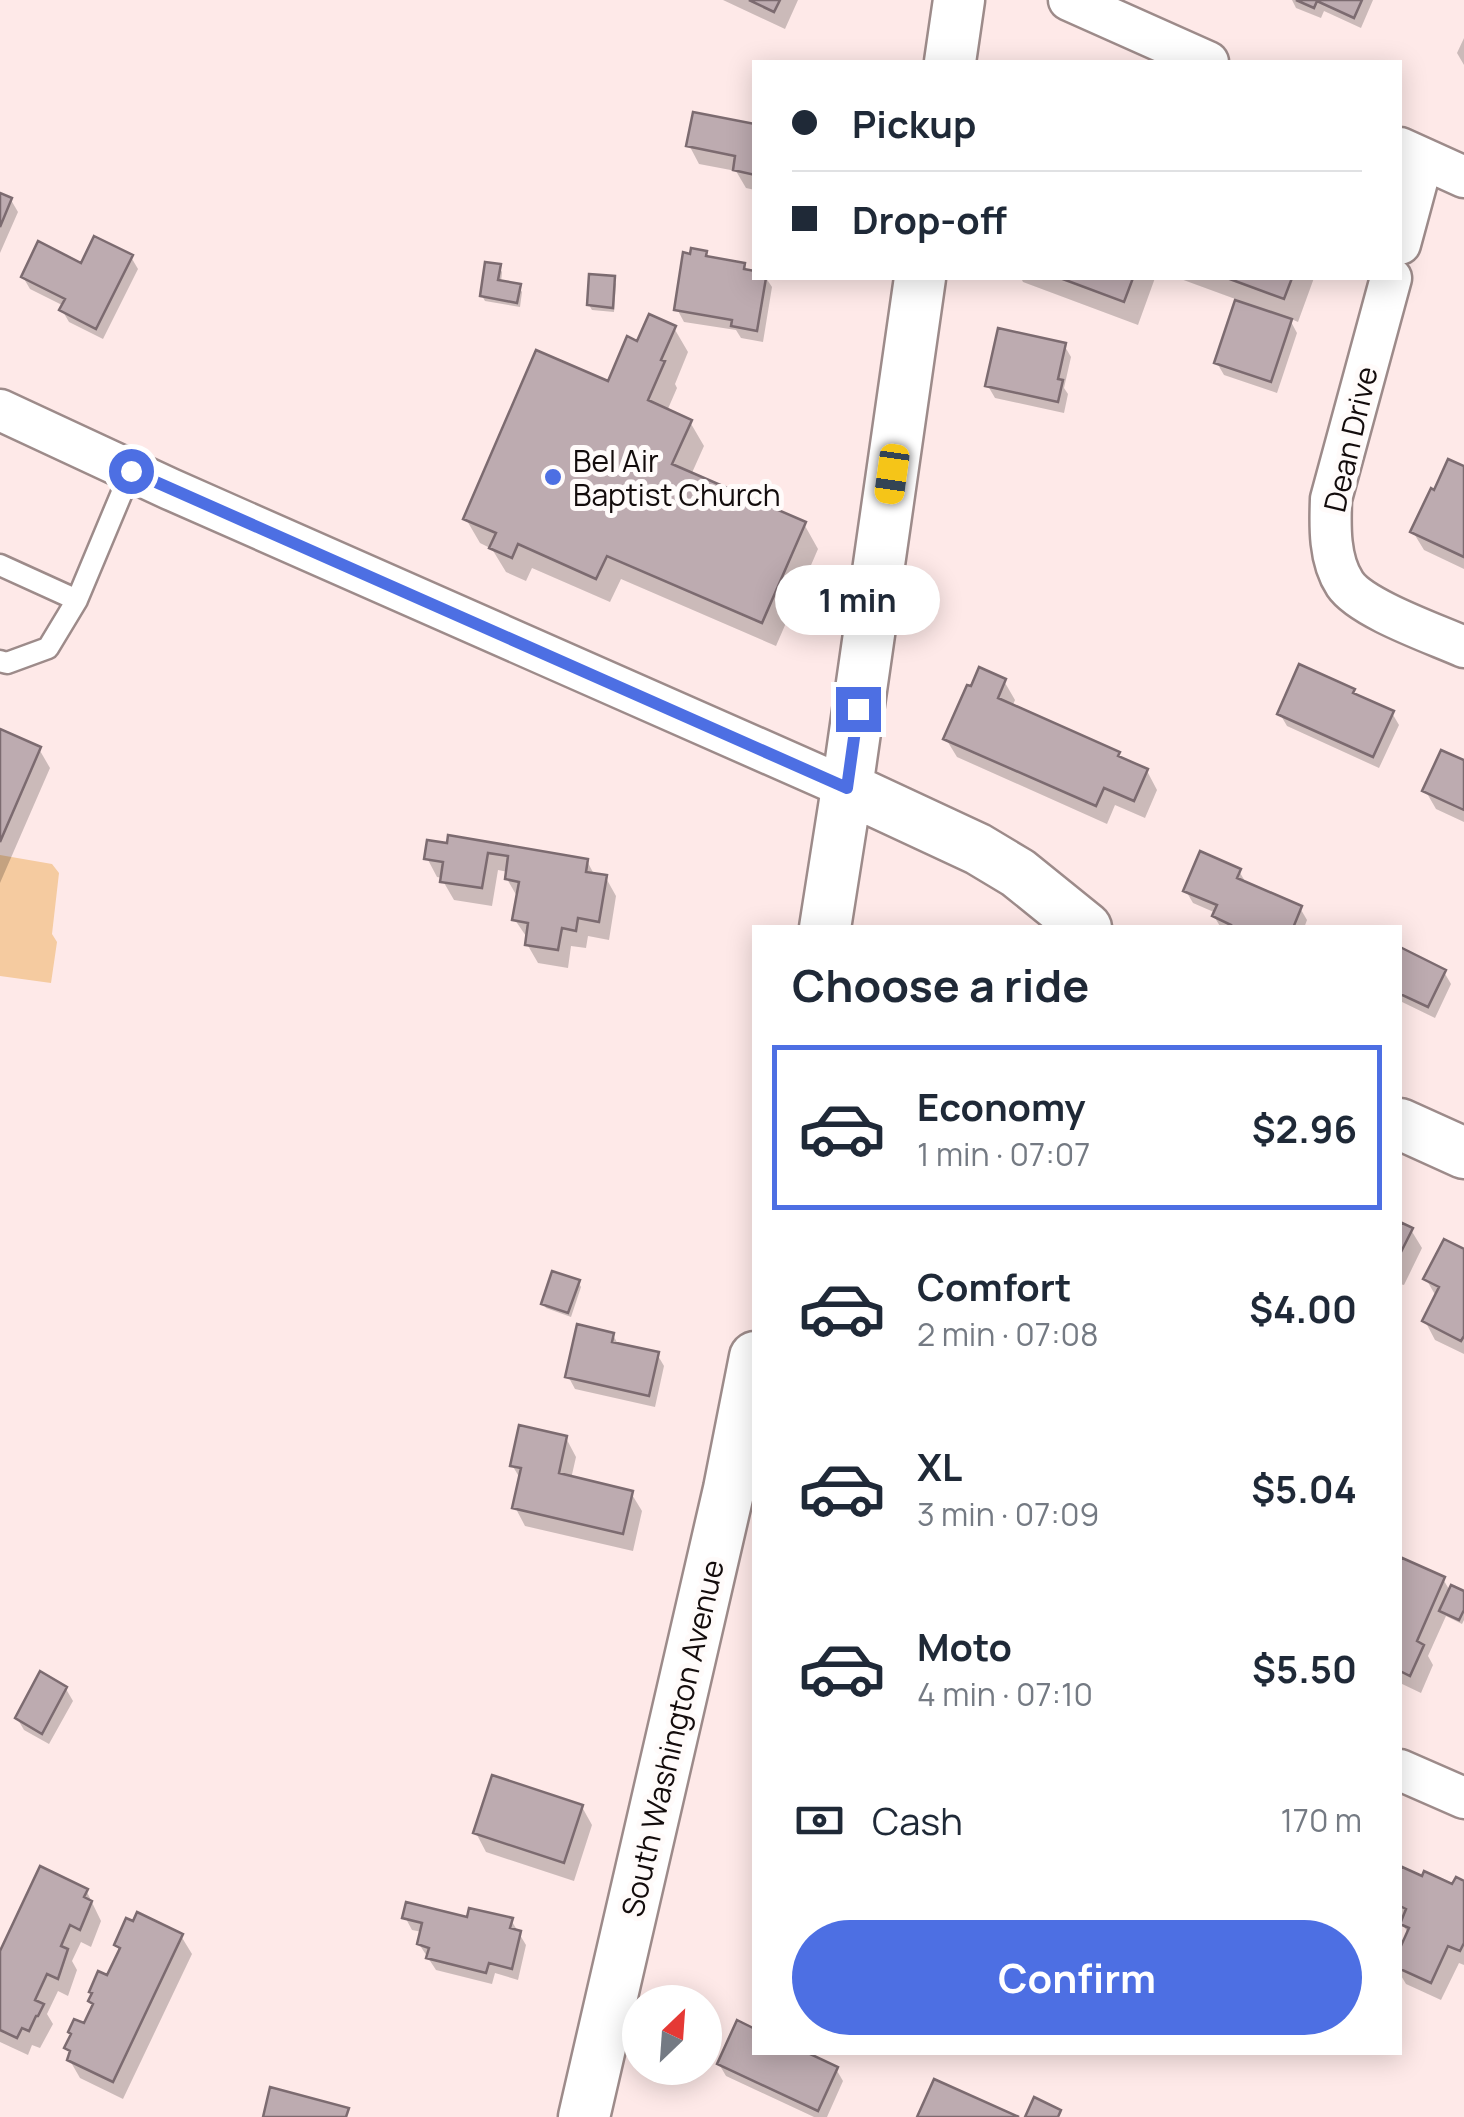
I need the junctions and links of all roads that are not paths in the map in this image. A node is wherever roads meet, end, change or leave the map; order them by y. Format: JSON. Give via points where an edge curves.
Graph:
{"nodes":[{"id":1,"x":959,"y":0,"type":"edge"},
{"id":2,"x":1068,"y":0,"type":"edge"},
{"id":3,"x":950,"y":60,"type":"edge"},
{"id":4,"x":1203,"y":60,"type":"edge"},
{"id":5,"x":1412,"y":154,"type":"edge"},
{"id":6,"x":1464,"y":177,"type":"edge"},
{"id":7,"x":1402,"y":229,"type":"edge"},
{"id":8,"x":920,"y":280,"type":"edge"},
{"id":9,"x":1390,"y":280,"type":"edge"},
{"id":10,"x":0,"y":410,"type":"edge"},
{"id":11,"x":131,"y":471,"type":"junction"},
{"id":12,"x":0,"y":565,"type":"edge"},
{"id":13,"x":76,"y":600,"type":"junction"},
{"id":14,"x":1464,"y":647,"type":"edge"},
{"id":15,"x":0,"y":660,"type":"edge"},
{"id":16,"x":847,"y":788,"type":"junction"},
{"id":17,"x":824,"y":925,"type":"edge"},
{"id":18,"x":1082,"y":925,"type":"edge"},
{"id":19,"x":1402,"y":1125,"type":"edge"},
{"id":20,"x":1464,"y":1153,"type":"edge"},
{"id":21,"x":752,"y":1389,"type":"edge"},
{"id":22,"x":742,"y":1494,"type":"edge"},
{"id":23,"x":1402,"y":1771,"type":"edge"},
{"id":24,"x":1464,"y":1798,"type":"edge"},
{"id":25,"x":584,"y":2117,"type":"edge"}],
"edges":[{"from":1,"to":3,"type":"street"},
{"from":2,"to":4,"type":"street"},
{"from":5,"to":6,"type":"street"},
{"from":5,"to":7,"type":"street"},
{"from":8,"to":16,"type":"street"},
{"from":9,"to":14,"type":"street","name":"Dean Drive","via":[[1330,498],[1334,554],[1348,589],[1368,604]]},
{"from":10,"to":11,"type":"street"},
{"from":11,"to":13,"type":"lane"},
{"from":11,"to":16,"type":"street"},
{"from":12,"to":13,"type":"lane"},
{"from":13,"to":15,"type":"lane","via":[[48,648]]},
{"from":16,"to":17,"type":"street"},
{"from":16,"to":18,"type":"street","via":[[978,849]]},
{"from":19,"to":20,"type":"street"},
{"from":21,"to":22,"type":"street","name":"South Washington Avenue"},
{"from":22,"to":25,"type":"street","name":"South Washington Avenue"},
{"from":23,"to":24,"type":"street"}]}
